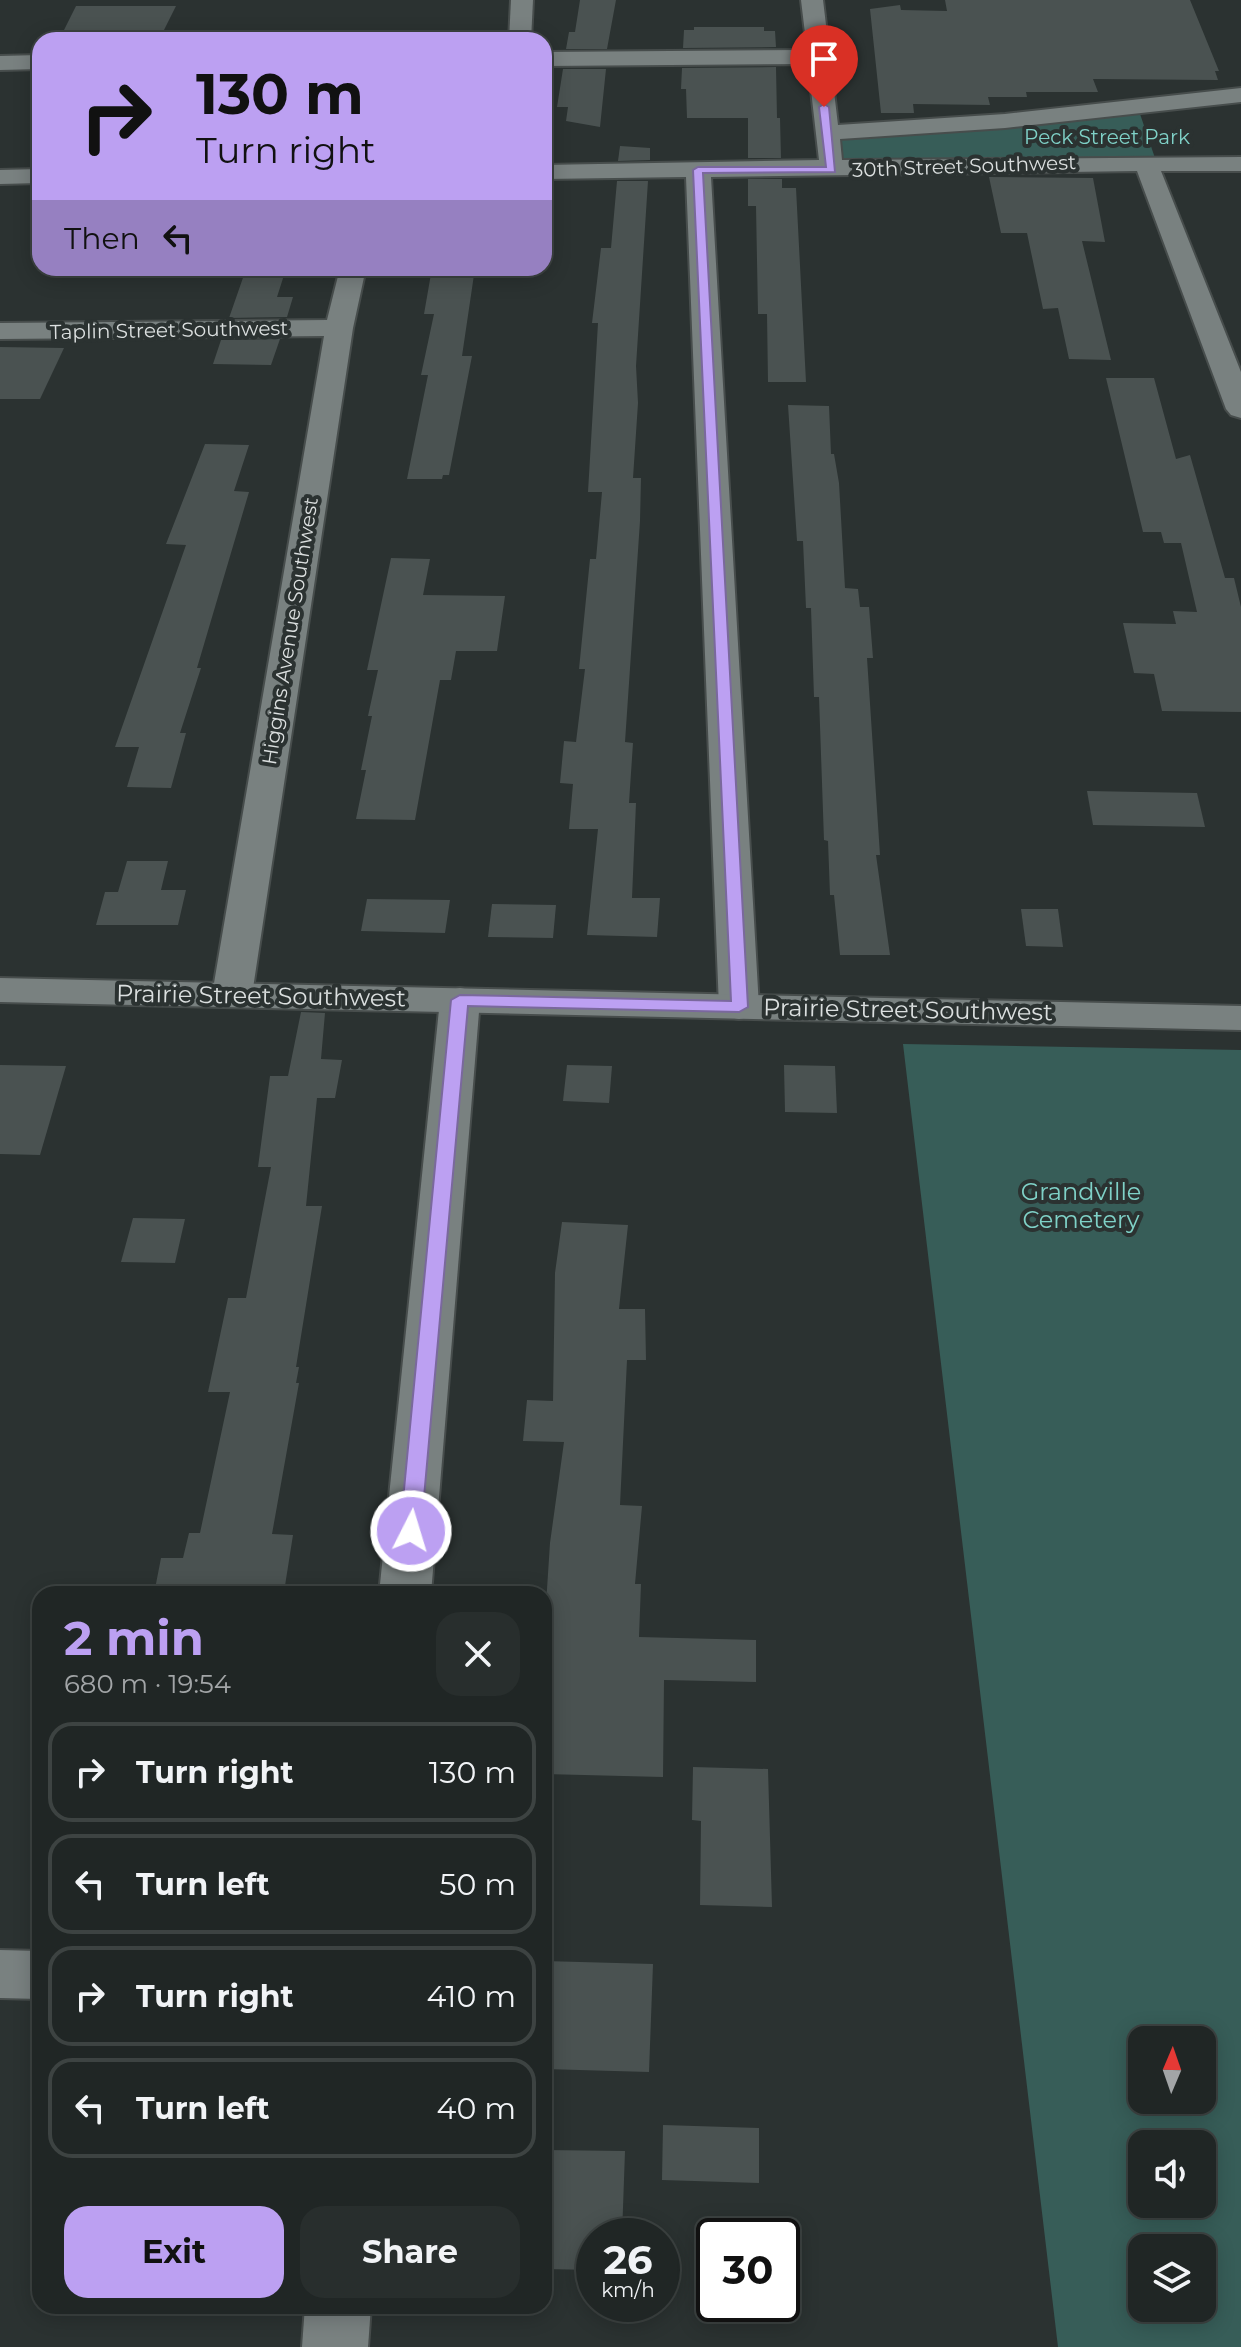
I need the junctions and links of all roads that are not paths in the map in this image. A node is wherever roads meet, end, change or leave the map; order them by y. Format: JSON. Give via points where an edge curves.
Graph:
{"nodes":[{"id":1,"x":522,"y":0,"type":"edge"},
{"id":2,"x":812,"y":0,"type":"edge"},
{"id":3,"x":520,"y":32,"type":"edge"},
{"id":4,"x":817,"y":57,"type":"junction"},
{"id":5,"x":552,"y":59,"type":"edge"},
{"id":6,"x":32,"y":62,"type":"edge"},
{"id":7,"x":0,"y":63,"type":"edge"},
{"id":8,"x":1241,"y":95,"type":"edge"},
{"id":9,"x":827,"y":133,"type":"junction"},
{"id":10,"x":1146,"y":163,"type":"junction"},
{"id":11,"x":1241,"y":164,"type":"edge"},
{"id":12,"x":698,"y":170,"type":"junction"},
{"id":13,"x":832,"y":170,"type":"junction"},
{"id":14,"x":552,"y":172,"type":"edge"},
{"id":15,"x":32,"y":176,"type":"edge"},
{"id":16,"x":0,"y":177,"type":"edge"},
{"id":17,"x":351,"y":276,"type":"edge"},
{"id":18,"x":339,"y":328,"type":"junction"},
{"id":19,"x":0,"y":331,"type":"edge"},
{"id":20,"x":1241,"y":409,"type":"edge"},
{"id":21,"x":0,"y":990,"type":"edge"},
{"id":22,"x":232,"y":995,"type":"junction"},
{"id":23,"x":460,"y":1000,"type":"junction"},
{"id":24,"x":739,"y":1007,"type":"junction"},
{"id":25,"x":1241,"y":1018,"type":"edge"},
{"id":26,"x":406,"y":1586,"type":"edge"},
{"id":27,"x":0,"y":1974,"type":"edge"},
{"id":28,"x":32,"y":1975,"type":"edge"},
{"id":29,"x":337,"y":2314,"type":"edge"},
{"id":30,"x":335,"y":2347,"type":"edge"}],
"edges":[{"from":1,"to":3,"type":"street"},
{"from":2,"to":4,"type":"street"},
{"from":4,"to":5,"type":"street"},
{"from":4,"to":9,"type":"street"},
{"from":6,"to":7,"type":"street"},
{"from":8,"to":9,"type":"street","via":[[1005,121]]},
{"from":9,"to":13,"type":"street"},
{"from":10,"to":11,"type":"street","name":"30th Street Southwest"},
{"from":10,"to":13,"type":"street","name":"30th Street Southwest"},
{"from":10,"to":20,"type":"street"},
{"from":12,"to":13,"type":"street","name":"30th Street Southwest"},
{"from":12,"to":14,"type":"street","name":"30th Street Southwest"},
{"from":12,"to":24,"type":"street"},
{"from":15,"to":16,"type":"street"},
{"from":17,"to":18,"type":"street","name":"Higgins Avenue Southwest"},
{"from":18,"to":19,"type":"street","name":"Taplin Street Southwest"},
{"from":18,"to":22,"type":"street","name":"Higgins Avenue Southwest"},
{"from":21,"to":22,"type":"street","name":"Prairie Street Southwest"},
{"from":22,"to":23,"type":"street","name":"Prairie Street Southwest"},
{"from":23,"to":24,"type":"street","name":"Prairie Street Southwest"},
{"from":23,"to":26,"type":"street"},
{"from":24,"to":25,"type":"street","name":"Prairie Street Southwest"},
{"from":27,"to":28,"type":"street"},
{"from":29,"to":30,"type":"street"}]}
